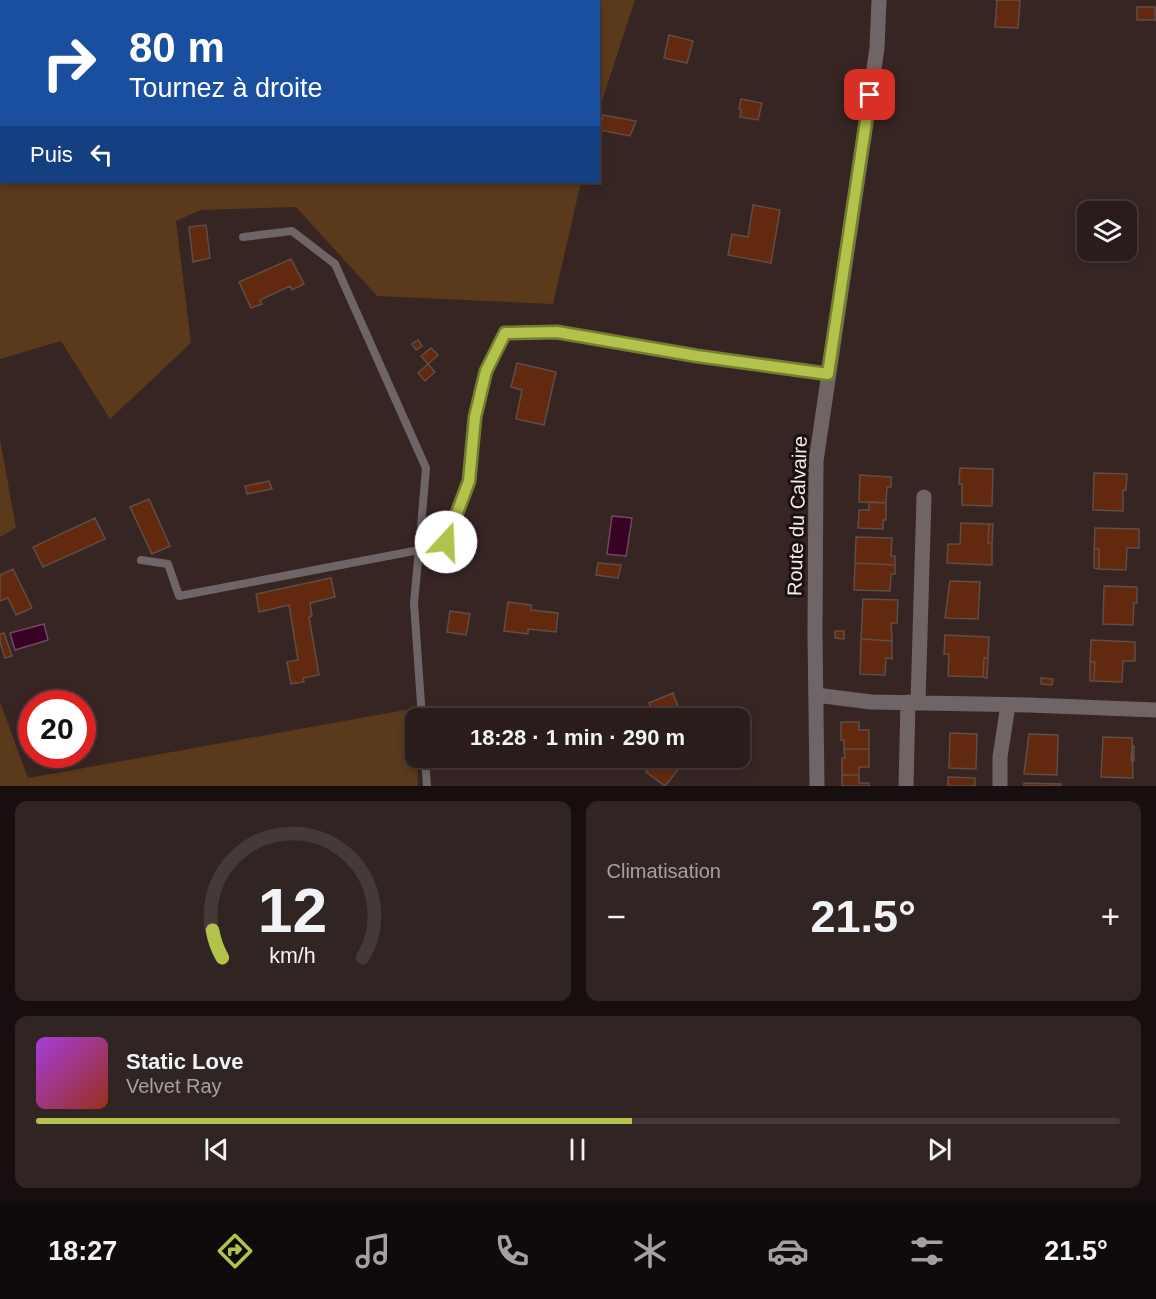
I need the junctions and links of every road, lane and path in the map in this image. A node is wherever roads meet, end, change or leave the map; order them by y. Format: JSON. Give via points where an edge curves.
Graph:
{"nodes":[{"id":1,"x":879,"y":0,"type":"edge"},
{"id":2,"x":243,"y":237,"type":"dead end"},
{"id":3,"x":828,"y":374,"type":"junction"},
{"id":4,"x":924,"y":497,"type":"dead end"},
{"id":5,"x":419,"y":550,"type":"junction"},
{"id":6,"x":141,"y":560,"type":"dead end"},
{"id":7,"x":816,"y":695,"type":"junction"},
{"id":8,"x":913,"y":702,"type":"junction"},
{"id":9,"x":1008,"y":705,"type":"junction"},
{"id":10,"x":421,"y":708,"type":"edge"},
{"id":11,"x":1156,"y":709,"type":"edge"},
{"id":12,"x":426,"y":768,"type":"edge"},
{"id":13,"x":427,"y":786,"type":"edge"},
{"id":14,"x":817,"y":786,"type":"edge"},
{"id":15,"x":906,"y":786,"type":"edge"},
{"id":16,"x":1000,"y":786,"type":"edge"}],
"edges":[{"from":1,"to":3,"type":"street","name":"Route du Calvaire","via":[[877,48]]},
{"from":2,"to":5,"type":"lane","via":[[292,231],[335,264],[426,468]]},
{"from":3,"to":5,"type":"lane","via":[[557,332],[505,333],[486,371],[475,417],[469,481],[446,542]]},
{"from":3,"to":7,"type":"street","name":"Route du Calvaire","via":[[816,461]]},
{"from":4,"to":8,"type":"street"},
{"from":5,"to":6,"type":"lane","via":[[179,596],[168,564]]},
{"from":5,"to":10,"type":"lane","via":[[414,603]]},
{"from":7,"to":8,"type":"street","via":[[871,702]]},
{"from":7,"to":14,"type":"street","name":"Route du Calvaire"},
{"from":8,"to":9,"type":"street"},
{"from":8,"to":15,"type":"street"},
{"from":9,"to":11,"type":"street"},
{"from":9,"to":16,"type":"street"},
{"from":12,"to":13,"type":"lane"}]}
